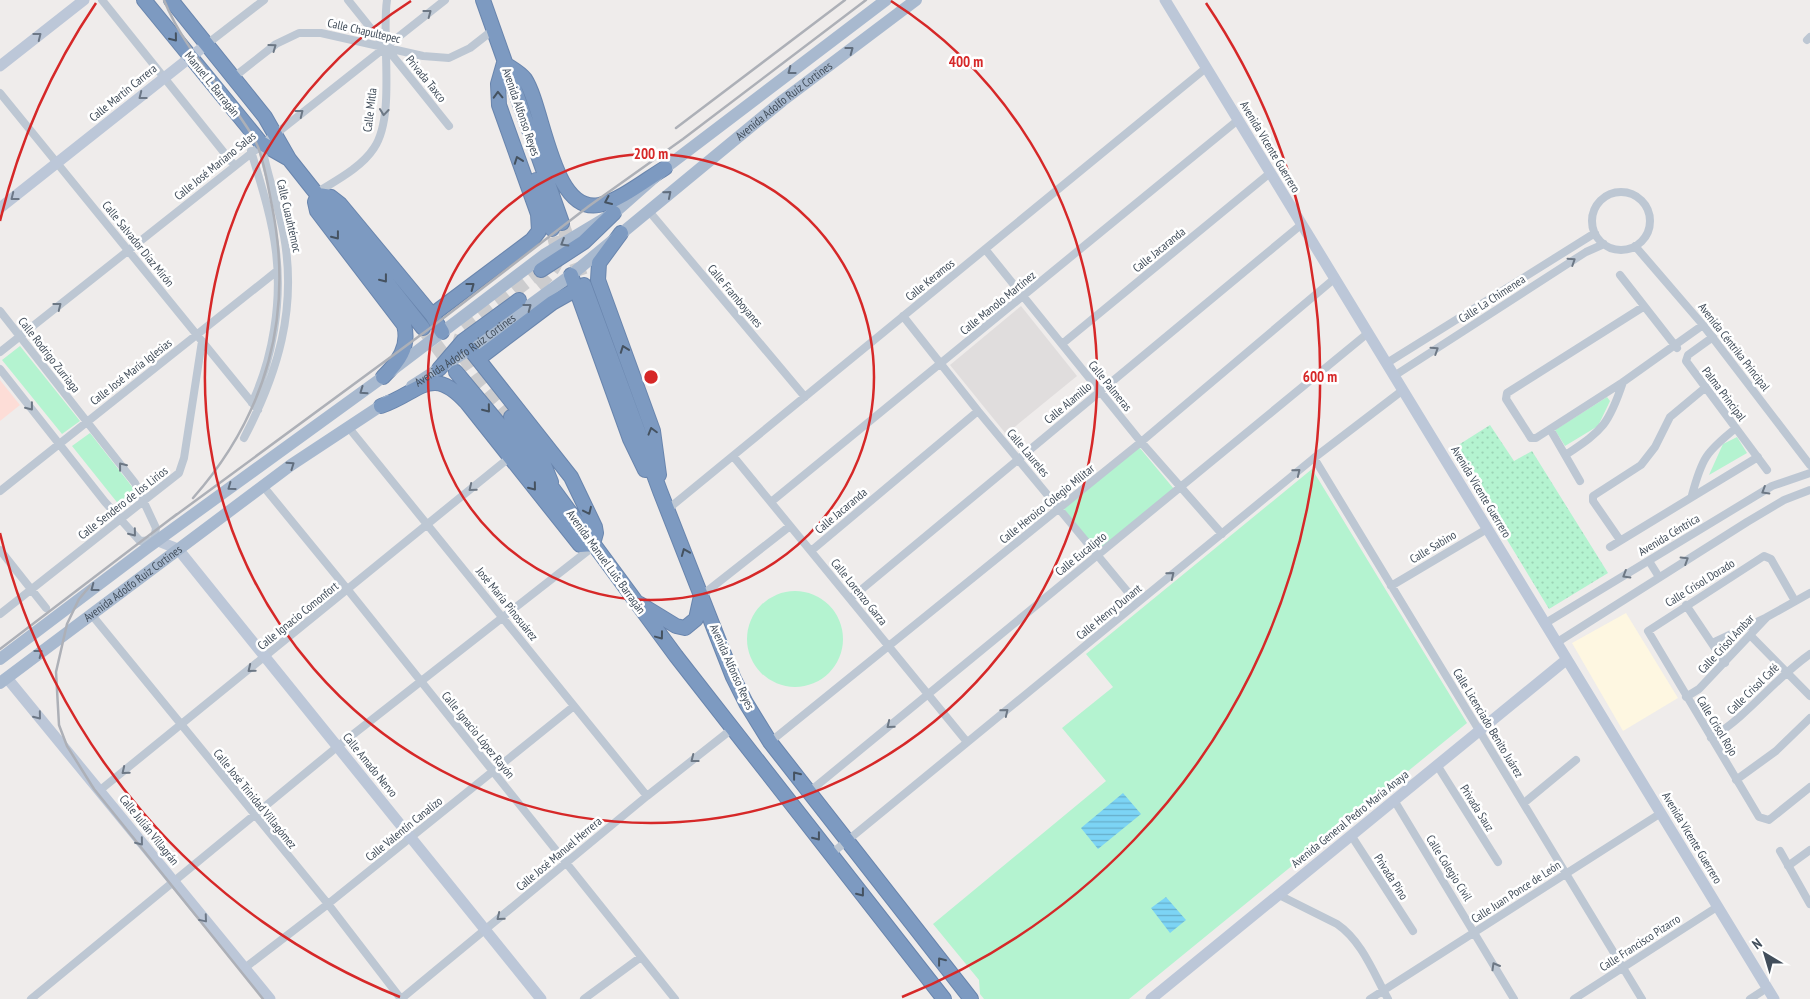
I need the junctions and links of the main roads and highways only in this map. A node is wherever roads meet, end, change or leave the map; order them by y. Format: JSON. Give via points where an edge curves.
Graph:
{"nodes":[{"id":1,"x":144,"y":0,"type":"edge"},
{"id":2,"x":171,"y":0,"type":"edge"},
{"id":3,"x":483,"y":0,"type":"edge"},
{"id":4,"x":886,"y":0,"type":"edge"},
{"id":5,"x":916,"y":0,"type":"edge"},
{"id":6,"x":504,"y":63,"type":"junction"},
{"id":7,"x":289,"y":159,"type":"junction"},
{"id":8,"x":665,"y":168,"type":"junction"},
{"id":9,"x":317,"y":194,"type":"junction"},
{"id":10,"x":614,"y":213,"type":"junction"},
{"id":11,"x":557,"y":226,"type":"tunnel mouth"},
{"id":12,"x":621,"y":233,"type":"junction"},
{"id":13,"x":541,"y":270,"type":"tunnel mouth"},
{"id":14,"x":571,"y":275,"type":"junction"},
{"id":15,"x":580,"y":288,"type":"junction"},
{"id":16,"x":519,"y":300,"type":"dead end"},
{"id":17,"x":432,"y":316,"type":"junction"},
{"id":18,"x":423,"y":328,"type":"tunnel mouth"},
{"id":19,"x":442,"y":332,"type":"junction"},
{"id":20,"x":474,"y":354,"type":"junction"},
{"id":21,"x":439,"y":369,"type":"junction"},
{"id":22,"x":456,"y":372,"type":"tunnel mouth"},
{"id":23,"x":383,"y":377,"type":"junction"},
{"id":24,"x":381,"y":406,"type":"junction"},
{"id":25,"x":511,"y":417,"type":"tunnel mouth"},
{"id":26,"x":553,"y":489,"type":"junction"},
{"id":27,"x":660,"y":491,"type":"junction"},
{"id":28,"x":593,"y":545,"type":"junction"},
{"id":29,"x":701,"y":596,"type":"junction"},
{"id":30,"x":633,"y":600,"type":"junction"},
{"id":31,"x":0,"y":659,"type":"edge"},
{"id":32,"x":3,"y":680,"type":"edge"},
{"id":33,"x":944,"y":999,"type":"edge"},
{"id":34,"x":971,"y":999,"type":"edge"}],
"edges":[{"from":1,"to":7,"type":"highway","name":"Manuel L. Barragán","one_way":true,"via":[[256,147]]},
{"from":2,"to":7,"type":"highway","name":"Manuel L. Barragán","via":[[275,132]]},
{"from":3,"to":6,"type":"highway","name":"Avenida Alfonso Reyes"},
{"from":4,"to":8,"type":"main road","name":"Avenida Adolfo Ruíz Cortines","one_way":true},
{"from":12,"to":5,"type":"main road","name":"Avenida Adolfo Ruíz Cortines","one_way":true,"via":[[782,101]]},
{"from":8,"to":6,"type":"highway","one_way":true,"via":[[601,205],[588,206],[575,200],[562,182],[526,80]]},
{"from":6,"to":11,"type":"highway","name":"Avenida Alfonso Reyes","via":[[538,161],[536,179]]},
{"from":17,"to":6,"type":"highway","one_way":true,"via":[[532,240],[539,231],[538,214],[499,106],[498,84]]},
{"from":7,"to":9,"type":"highway","name":"Manuel L. Barragán"},
{"from":8,"to":10,"type":"main road","name":"Avenida Adolfo Ruíz Cortines"},
{"from":9,"to":17,"type":"highway","via":[[331,197],[340,204]]},
{"from":9,"to":18,"type":"highway","name":"Manuel L. Barragán","one_way":true},
{"from":9,"to":23,"type":"highway","one_way":true,"via":[[317,212],[404,325],[404,350]]},
{"from":10,"to":13,"type":"highway","via":[[584,242]]},
{"from":10,"to":19,"type":"main road","name":"Avenida Adolfo Ruíz Cortines","one_way":true,"via":[[544,255]]},
{"from":12,"to":14,"type":"main road","name":"Avenida Adolfo Ruíz Cortines"},
{"from":27,"to":12,"type":"highway","one_way":true,"via":[[653,432],[597,273],[599,263]]},
{"from":14,"to":15,"type":"highway"},
{"from":20,"to":14,"type":"main road","name":"Avenida Adolfo Ruíz Cortines","one_way":true},
{"from":15,"to":20,"type":"highway"},
{"from":15,"to":27,"type":"highway","via":[[630,439],[642,466]]},
{"from":16,"to":21,"type":"highway","via":[[463,341]]},
{"from":17,"to":19,"type":"highway"},
{"from":19,"to":23,"type":"main road","name":"Avenida Adolfo Ruíz Cortines"},
{"from":20,"to":21,"type":"main road","name":"Avenida Adolfo Ruíz Cortines"},
{"from":20,"to":28,"type":"highway","one_way":true,"via":[[571,477],[595,527]]},
{"from":21,"to":24,"type":"main road","name":"Avenida Adolfo Ruíz Cortines"},
{"from":22,"to":26,"type":"highway","name":"Avenida Manuel Luis Barragán","one_way":true},
{"from":23,"to":31,"type":"main road","name":"Avenida Adolfo Ruíz Cortines","one_way":true,"via":[[156,540]]},
{"from":24,"to":28,"type":"highway","one_way":true,"via":[[429,383],[442,383],[459,394],[580,545]]},
{"from":32,"to":24,"type":"main road","name":"Avenida Adolfo Ruíz Cortines","one_way":true,"via":[[291,464]]},
{"from":25,"to":26,"type":"highway","via":[[542,460]]},
{"from":26,"to":28,"type":"highway","name":"Avenida Manuel Luis Barragán"},
{"from":29,"to":27,"type":"highway","name":"Avenida Alfonso Reyes","one_way":true},
{"from":28,"to":30,"type":"highway","name":"Avenida Manuel Luis Barragán"},
{"from":29,"to":30,"type":"highway","via":[[696,619],[685,628],[676,626]]},
{"from":34,"to":29,"type":"highway","name":"Avenida Alfonso Reyes","one_way":true,"via":[[770,742],[733,677]]},
{"from":30,"to":33,"type":"highway","name":"Avenida Manuel Luis Barragán","one_way":true}]}
